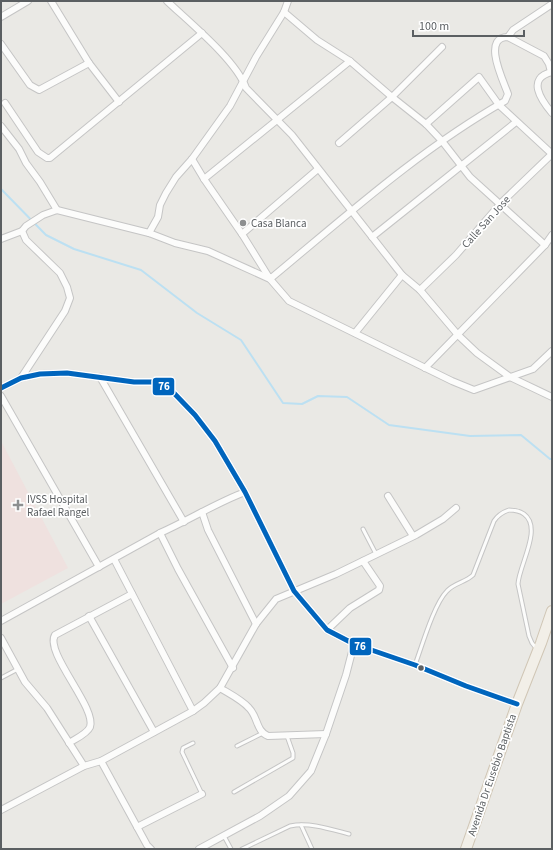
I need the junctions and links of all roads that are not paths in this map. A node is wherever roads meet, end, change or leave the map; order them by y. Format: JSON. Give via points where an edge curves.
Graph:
{"nodes":[{"id":1,"x":28,"y":1,"type":"edge"},
{"id":2,"x":51,"y":1,"type":"edge"},
{"id":3,"x":167,"y":1,"type":"edge"},
{"id":4,"x":288,"y":1,"type":"edge"},
{"id":5,"x":552,"y":4,"type":"edge"},
{"id":6,"x":284,"y":12,"type":"junction"},
{"id":7,"x":1,"y":17,"type":"edge"},
{"id":8,"x":202,"y":34,"type":"junction"},
{"id":9,"x":508,"y":37,"type":"junction"},
{"id":10,"x":1,"y":44,"type":"edge"},
{"id":11,"x":442,"y":47,"type":"dead end"},
{"id":12,"x":350,"y":61,"type":"junction"},
{"id":13,"x":89,"y":63,"type":"junction"},
{"id":14,"x":551,"y":72,"type":"edge"},
{"id":15,"x":243,"y":81,"type":"junction"},
{"id":16,"x":392,"y":97,"type":"junction"},
{"id":17,"x":119,"y":102,"type":"junction"},
{"id":18,"x":5,"y":103,"type":"dead end"},
{"id":19,"x":499,"y":105,"type":"junction"},
{"id":20,"x":552,"y":113,"type":"edge"},
{"id":21,"x":277,"y":119,"type":"junction"},
{"id":22,"x":516,"y":122,"type":"junction"},
{"id":23,"x":426,"y":124,"type":"junction"},
{"id":24,"x":1,"y":126,"type":"edge"},
{"id":25,"x":30,"y":140,"type":"junction"},
{"id":26,"x":442,"y":141,"type":"junction"},
{"id":27,"x":339,"y":143,"type":"dead end"},
{"id":28,"x":19,"y":148,"type":"junction"},
{"id":29,"x":552,"y":154,"type":"edge"},
{"id":30,"x":192,"y":159,"type":"junction"},
{"id":31,"x":461,"y":165,"type":"junction"},
{"id":32,"x":318,"y":169,"type":"junction"},
{"id":33,"x":204,"y":179,"type":"junction"},
{"id":34,"x":501,"y":203,"type":"junction"},
{"id":35,"x":57,"y":210,"type":"junction"},
{"id":36,"x":352,"y":210,"type":"junction"},
{"id":37,"x":22,"y":232,"type":"junction"},
{"id":38,"x":149,"y":233,"type":"junction"},
{"id":39,"x":242,"y":234,"type":"junction"},
{"id":40,"x":552,"y":235,"type":"edge"},
{"id":41,"x":372,"y":237,"type":"junction"},
{"id":42,"x":1,"y":239,"type":"edge"},
{"id":43,"x":545,"y":245,"type":"junction"},
{"id":44,"x":402,"y":275,"type":"junction"},
{"id":45,"x":270,"y":279,"type":"junction"},
{"id":46,"x":420,"y":290,"type":"junction"},
{"id":47,"x":355,"y":333,"type":"junction"},
{"id":48,"x":458,"y":336,"type":"junction"},
{"id":49,"x":552,"y":351,"type":"edge"},
{"id":50,"x":425,"y":368,"type":"junction"},
{"id":51,"x":100,"y":377,"type":"junction"},
{"id":52,"x":510,"y":377,"type":"junction"},
{"id":53,"x":21,"y":378,"type":"junction"},
{"id":54,"x":1,"y":388,"type":"edge"},
{"id":55,"x":1,"y":396,"type":"edge"},
{"id":56,"x":552,"y":397,"type":"edge"},
{"id":57,"x":245,"y":492,"type":"junction"},
{"id":58,"x":388,"y":496,"type":"dead end"},
{"id":59,"x":456,"y":508,"type":"dead end"},
{"id":60,"x":202,"y":512,"type":"junction"},
{"id":61,"x":184,"y":522,"type":"junction"},
{"id":62,"x":363,"y":529,"type":"dead end"},
{"id":63,"x":160,"y":533,"type":"junction"},
{"id":64,"x":414,"y":536,"type":"junction"},
{"id":65,"x":376,"y":555,"type":"junction"},
{"id":66,"x":114,"y":559,"type":"junction"},
{"id":67,"x":363,"y":561,"type":"junction"},
{"id":68,"x":99,"y":567,"type":"junction"},
{"id":69,"x":294,"y":592,"type":"junction"},
{"id":70,"x":132,"y":594,"type":"junction"},
{"id":71,"x":552,"y":611,"type":"edge"},
{"id":72,"x":89,"y":616,"type":"junction"},
{"id":73,"x":1,"y":622,"type":"edge"},
{"id":74,"x":256,"y":624,"type":"junction"},
{"id":75,"x":327,"y":630,"type":"junction"},
{"id":76,"x":1,"y":638,"type":"edge"},
{"id":77,"x":354,"y":644,"type":"junction"},
{"id":78,"x":539,"y":650,"type":"junction"},
{"id":79,"x":415,"y":665,"type":"junction"},
{"id":80,"x":233,"y":668,"type":"junction"},
{"id":81,"x":18,"y":669,"type":"junction"},
{"id":82,"x":1,"y":678,"type":"edge"},
{"id":83,"x":220,"y":688,"type":"junction"},
{"id":84,"x":517,"y":704,"type":"junction"},
{"id":85,"x":193,"y":711,"type":"junction"},
{"id":86,"x":154,"y":732,"type":"junction"},
{"id":87,"x":263,"y":733,"type":"junction"},
{"id":88,"x":326,"y":734,"type":"junction"},
{"id":89,"x":287,"y":736,"type":"junction"},
{"id":90,"x":69,"y":743,"type":"junction"},
{"id":91,"x":193,"y":743,"type":"dead end"},
{"id":92,"x":237,"y":746,"type":"dead end"},
{"id":93,"x":101,"y":761,"type":"junction"},
{"id":94,"x":84,"y":766,"type":"junction"},
{"id":95,"x":234,"y":792,"type":"dead end"},
{"id":96,"x":202,"y":794,"type":"joint"},
{"id":97,"x":1,"y":810,"type":"edge"},
{"id":98,"x":301,"y":825,"type":"junction"},
{"id":99,"x":137,"y":827,"type":"junction"},
{"id":100,"x":349,"y":834,"type":"dead end"},
{"id":101,"x":224,"y":836,"type":"junction"},
{"id":102,"x":151,"y":849,"type":"edge"},
{"id":103,"x":199,"y":849,"type":"edge"},
{"id":104,"x":231,"y":849,"type":"edge"},
{"id":105,"x":242,"y":849,"type":"edge"},
{"id":106,"x":312,"y":849,"type":"edge"},
{"id":107,"x":466,"y":849,"type":"edge"}],
"edges":[{"from":1,"to":7,"type":"street"},
{"from":2,"to":13,"type":"street"},
{"from":3,"to":8,"type":"street"},
{"from":4,"to":6,"type":"street"},
{"from":5,"to":9,"type":"street","via":[[513,30]]},
{"from":6,"to":12,"type":"street","via":[[316,40]]},
{"from":6,"to":15,"type":"street"},
{"from":8,"to":15,"type":"street"},
{"from":8,"to":17,"type":"street"},
{"from":9,"to":14,"type":"street","via":[[544,56]]},
{"from":9,"to":19,"type":"street","via":[[498,40],[495,48],[496,59],[508,94],[505,101]]},
{"from":10,"to":13,"type":"street","via":[[30,85],[39,90]]},
{"from":11,"to":16,"type":"street"},
{"from":12,"to":16,"type":"street"},
{"from":12,"to":21,"type":"street"},
{"from":13,"to":17,"type":"street"},
{"from":14,"to":20,"type":"street","via":[[540,80],[538,90],[541,100]]},
{"from":15,"to":21,"type":"street","via":[[246,88]]},
{"from":15,"to":30,"type":"street","via":[[230,106]]},
{"from":16,"to":23,"type":"street"},
{"from":16,"to":27,"type":"street"},
{"from":17,"to":25,"type":"street","via":[[50,158],[38,152]]},
{"from":18,"to":25,"type":"street"},
{"from":19,"to":22,"type":"street"},
{"from":19,"to":23,"type":"street","via":[[479,77]]},
{"from":19,"to":26,"type":"street"},
{"from":21,"to":32,"type":"street"},
{"from":21,"to":33,"type":"street"},
{"from":22,"to":29,"type":"street"},
{"from":22,"to":31,"type":"street"},
{"from":23,"to":26,"type":"street"},
{"from":24,"to":28,"type":"street"},
{"from":25,"to":28,"type":"street"},
{"from":26,"to":31,"type":"street"},
{"from":26,"to":36,"type":"street"},
{"from":28,"to":35,"type":"street"},
{"from":29,"to":34,"type":"street","name":"Calle San Jose"},
{"from":30,"to":33,"type":"street"},
{"from":30,"to":38,"type":"street","via":[[166,193],[160,205],[158,218]]},
{"from":31,"to":34,"type":"street","via":[[470,177]]},
{"from":31,"to":41,"type":"street"},
{"from":32,"to":36,"type":"street"},
{"from":32,"to":39,"type":"street"},
{"from":33,"to":39,"type":"street"},
{"from":34,"to":43,"type":"street"},
{"from":34,"to":46,"type":"street","name":"Calle San Jose","via":[[456,255]]},
{"from":35,"to":37,"type":"street","via":[[40,217],[26,226]]},
{"from":35,"to":38,"type":"street"},
{"from":36,"to":41,"type":"street"},
{"from":36,"to":45,"type":"street"},
{"from":37,"to":42,"type":"street"},
{"from":37,"to":53,"type":"street","via":[[26,240],[60,273],[68,287],[70,298],[65,312]]},
{"from":38,"to":45,"type":"street","via":[[208,251]]},
{"from":39,"to":45,"type":"street"},
{"from":40,"to":43,"type":"street"},
{"from":41,"to":44,"type":"street"},
{"from":43,"to":48,"type":"street"},
{"from":44,"to":46,"type":"street"},
{"from":44,"to":47,"type":"street"},
{"from":45,"to":47,"type":"street","via":[[289,301]]},
{"from":46,"to":48,"type":"street"},
{"from":47,"to":50,"type":"street"},
{"from":48,"to":50,"type":"street"},
{"from":48,"to":52,"type":"street"},
{"from":49,"to":52,"type":"street","via":[[533,369]]},
{"from":50,"to":52,"type":"street","via":[[474,390]]},
{"from":51,"to":53,"type":"street","via":[[67,373]]},
{"from":51,"to":57,"type":"street","via":[[154,382],[170,389],[215,441]]},
{"from":51,"to":61,"type":"street"},
{"from":52,"to":56,"type":"street"},
{"from":53,"to":54,"type":"street"},
{"from":55,"to":68,"type":"street"},
{"from":57,"to":60,"type":"street"},
{"from":57,"to":69,"type":"street"},
{"from":58,"to":64,"type":"street"},
{"from":59,"to":64,"type":"street"},
{"from":60,"to":61,"type":"street"},
{"from":60,"to":74,"type":"street","via":[[208,530]]},
{"from":61,"to":63,"type":"street"},
{"from":62,"to":65,"type":"lane"},
{"from":63,"to":66,"type":"street"},
{"from":63,"to":80,"type":"street"},
{"from":64,"to":65,"type":"street"},
{"from":65,"to":67,"type":"street"},
{"from":66,"to":68,"type":"street"},
{"from":66,"to":70,"type":"street"},
{"from":67,"to":69,"type":"street"},
{"from":67,"to":75,"type":"street","via":[[380,586],[379,590],[350,608]]},
{"from":68,"to":73,"type":"street"},
{"from":69,"to":74,"type":"street","via":[[276,599]]},
{"from":69,"to":75,"type":"street"},
{"from":70,"to":72,"type":"street"},
{"from":70,"to":85,"type":"street"},
{"from":71,"to":78,"type":"main road","name":"Avenida Dr Eusebio Baptista"},
{"from":72,"to":86,"type":"street"},
{"from":72,"to":90,"type":"street","via":[[53,638],[58,655],[87,708],[91,721],[88,730]]},
{"from":74,"to":80,"type":"street"},
{"from":75,"to":77,"type":"street"},
{"from":76,"to":81,"type":"street"},
{"from":77,"to":79,"type":"street"},
{"from":77,"to":88,"type":"street"},
{"from":78,"to":79,"type":"lane","via":[[529,636],[518,584],[531,538],[531,525],[523,513],[509,510],[494,521],[473,575],[445,594]]},
{"from":78,"to":84,"type":"main road","name":"Avenida Dr Eusebio Baptista"},
{"from":79,"to":84,"type":"street"},
{"from":80,"to":83,"type":"street"},
{"from":81,"to":82,"type":"lane"},
{"from":81,"to":90,"type":"street"},
{"from":83,"to":85,"type":"street"},
{"from":83,"to":87,"type":"street","via":[[250,709]]},
{"from":84,"to":107,"type":"main road","name":"Avenida Dr Eusebio Baptista"},
{"from":85,"to":86,"type":"street"},
{"from":86,"to":93,"type":"street"},
{"from":87,"to":89,"type":"street","via":[[271,737]]},
{"from":87,"to":92,"type":"lane"},
{"from":88,"to":89,"type":"street"},
{"from":88,"to":101,"type":"street","via":[[311,771],[289,796]]},
{"from":89,"to":95,"type":"lane","via":[[293,753],[292,758]]},
{"from":90,"to":94,"type":"street"},
{"from":91,"to":96,"type":"lane","via":[[183,748],[182,752]]},
{"from":93,"to":94,"type":"street"},
{"from":93,"to":99,"type":"street"},
{"from":94,"to":97,"type":"street"},
{"from":96,"to":99,"type":"street"},
{"from":98,"to":100,"type":"lane"},
{"from":98,"to":105,"type":"lane","via":[[290,826]]},
{"from":98,"to":106,"type":"lane"},
{"from":99,"to":102,"type":"street"},
{"from":101,"to":103,"type":"street"},
{"from":101,"to":104,"type":"lane"}]}
